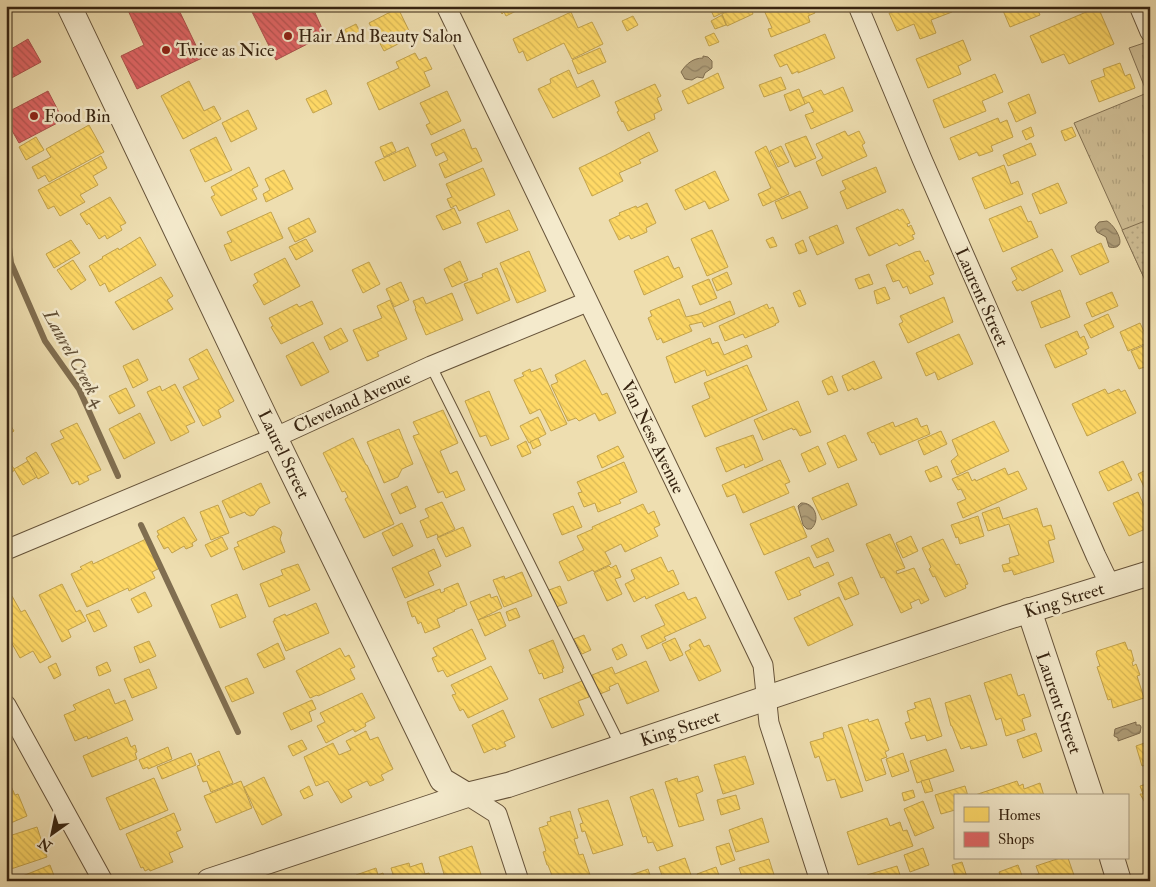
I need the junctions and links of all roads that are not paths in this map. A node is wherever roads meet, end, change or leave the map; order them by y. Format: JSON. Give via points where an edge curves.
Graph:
{"nodes":[{"id":1,"x":69,"y":6,"type":"edge"},
{"id":2,"x":446,"y":6,"type":"edge"},
{"id":3,"x":858,"y":6,"type":"edge"},
{"id":4,"x":1139,"y":6,"type":"edge"},
{"id":5,"x":1150,"y":32,"type":"edge"},
{"id":6,"x":587,"y":302,"type":"junction"},
{"id":7,"x":431,"y":366,"type":"junction"},
{"id":8,"x":276,"y":436,"type":"junction"},
{"id":9,"x":6,"y":550,"type":"edge"},
{"id":10,"x":1150,"y":573,"type":"edge"},
{"id":11,"x":1110,"y":585,"type":"junction"},
{"id":12,"x":1029,"y":610,"type":"junction"},
{"id":13,"x":768,"y":698,"type":"junction"},
{"id":14,"x":6,"y":705,"type":"edge"},
{"id":15,"x":621,"y":747,"type":"junction"},
{"id":16,"x":1089,"y":794,"type":"edge"},
{"id":17,"x":467,"y":795,"type":"junction"},
{"id":18,"x":1113,"y":860,"type":"edge"},
{"id":19,"x":213,"y":880,"type":"edge"},
{"id":20,"x":102,"y":881,"type":"edge"},
{"id":21,"x":519,"y":881,"type":"edge"},
{"id":22,"x":820,"y":881,"type":"edge"},
{"id":23,"x":1119,"y":881,"type":"edge"}],
"edges":[{"from":1,"to":8,"type":"street","name":"Laurel Street"},
{"from":2,"to":6,"type":"street","name":"Van Ness Avenue"},
{"from":3,"to":11,"type":"street","name":"Laurent Street"},
{"from":4,"to":5,"type":"street"},
{"from":6,"to":7,"type":"street","name":"Cleveland Avenue"},
{"from":6,"to":13,"type":"street","name":"Van Ness Avenue","via":[[763,665]]},
{"from":7,"to":8,"type":"street","name":"Cleveland Avenue"},
{"from":7,"to":15,"type":"lane"},
{"from":8,"to":9,"type":"street","name":"Cleveland Avenue"},
{"from":8,"to":17,"type":"street","name":"Laurel Street","via":[[442,780]]},
{"from":10,"to":11,"type":"street","name":"King Street"},
{"from":11,"to":12,"type":"street","name":"King Street"},
{"from":12,"to":13,"type":"street","name":"King Street"},
{"from":12,"to":16,"type":"street","name":"Laurent Street"},
{"from":13,"to":15,"type":"street","name":"King Street"},
{"from":13,"to":22,"type":"street","name":"Van Ness Avenue","via":[[769,723]]},
{"from":14,"to":20,"type":"street"},
{"from":15,"to":17,"type":"street","name":"King Street","via":[[508,785]]},
{"from":17,"to":19,"type":"street","name":"King Street"},
{"from":17,"to":21,"type":"street","name":"Laurel Street","via":[[497,814]]},
{"from":18,"to":23,"type":"street"}]}
